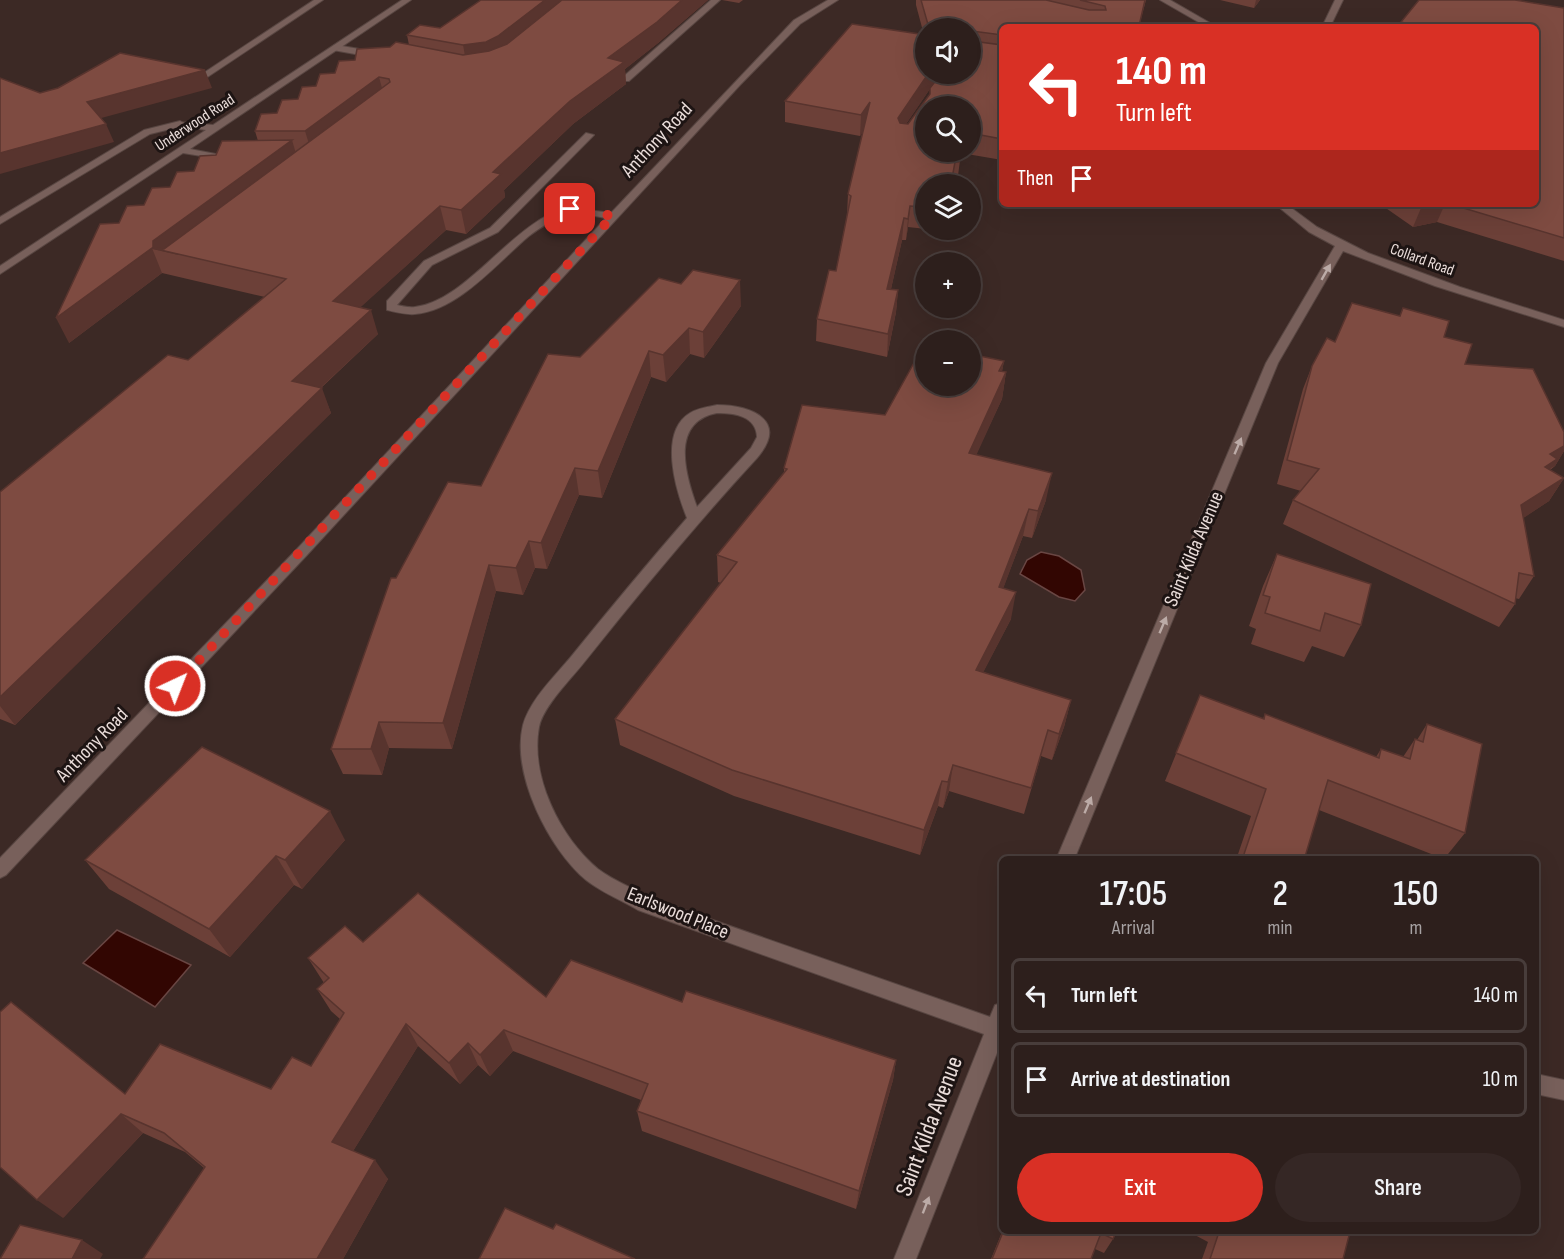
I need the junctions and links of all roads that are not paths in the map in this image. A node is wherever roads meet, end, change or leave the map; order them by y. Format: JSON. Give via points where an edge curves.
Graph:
{"nodes":[{"id":1,"x":319,"y":0,"type":"edge"},
{"id":2,"x":407,"y":0,"type":"edge"},
{"id":3,"x":716,"y":0,"type":"edge"},
{"id":4,"x":834,"y":0,"type":"edge"},
{"id":5,"x":1164,"y":0,"type":"edge"},
{"id":6,"x":1340,"y":0,"type":"edge"},
{"id":7,"x":1208,"y":24,"type":"edge"},
{"id":8,"x":1328,"y":24,"type":"edge"},
{"id":9,"x":336,"y":48,"type":"junction"},
{"id":10,"x":388,"y":57,"type":"edge"},
{"id":11,"x":200,"y":78,"type":"edge"},
{"id":12,"x":626,"y":79,"type":"dead end"},
{"id":13,"x":213,"y":128,"type":"junction"},
{"id":14,"x":589,"y":135,"type":"dead end"},
{"id":15,"x":180,"y":150,"type":"junction"},
{"id":16,"x":237,"y":160,"type":"edge"},
{"id":17,"x":1283,"y":207,"type":"edge"},
{"id":18,"x":613,"y":216,"type":"junction"},
{"id":19,"x":0,"y":221,"type":"edge"},
{"id":20,"x":1340,"y":247,"type":"junction"},
{"id":21,"x":0,"y":271,"type":"edge"},
{"id":22,"x":1564,"y":324,"type":"edge"},
{"id":23,"x":694,"y":518,"type":"junction"},
{"id":24,"x":1067,"y":856,"type":"edge"},
{"id":25,"x":0,"y":870,"type":"edge"},
{"id":26,"x":999,"y":1024,"type":"edge"},
{"id":27,"x":999,"y":1026,"type":"edge"},
{"id":28,"x":1539,"y":1085,"type":"edge"},
{"id":29,"x":1564,"y":1090,"type":"edge"},
{"id":30,"x":905,"y":1259,"type":"edge"}],
"edges":[{"from":1,"to":11,"type":"street"},
{"from":2,"to":9,"type":"street","name":"Underwood Road"},
{"from":3,"to":12,"type":"street"},
{"from":4,"to":18,"type":"street","name":"Anthony Road","via":[[785,33]]},
{"from":5,"to":7,"type":"street"},
{"from":6,"to":8,"type":"street"},
{"from":9,"to":10,"type":"street"},
{"from":9,"to":13,"type":"street","name":"Underwood Road"},
{"from":13,"to":15,"type":"street","name":"Underwood Road"},
{"from":13,"to":19,"type":"street","via":[[180,124],[147,132]]},
{"from":14,"to":18,"type":"street","via":[[494,231],[428,263],[391,308],[409,313],[439,304],[554,214],[570,209]]},
{"from":15,"to":16,"type":"street"},
{"from":15,"to":21,"type":"street","name":"Underwood Road"},
{"from":17,"to":20,"type":"street","name":"Collard Road"},
{"from":18,"to":25,"type":"street","name":"Anthony Road"},
{"from":20,"to":22,"type":"street","name":"Collard Road"},
{"from":24,"to":20,"type":"street","name":"Saint Kilda Avenue","one_way":true,"via":[[1272,363]]},
{"from":23,"to":23,"type":"street","name":"Earlswood Place","via":[[764,439],[758,421],[751,416],[717,408],[702,412],[686,424],[680,442],[683,493]]},
{"from":23,"to":26,"type":"street","name":"Earlswood Place","via":[[549,695],[531,725],[538,794],[557,835],[591,873],[644,904]]},
{"from":30,"to":27,"type":"street","name":"Saint Kilda Avenue","one_way":true},
{"from":28,"to":29,"type":"street"}]}
